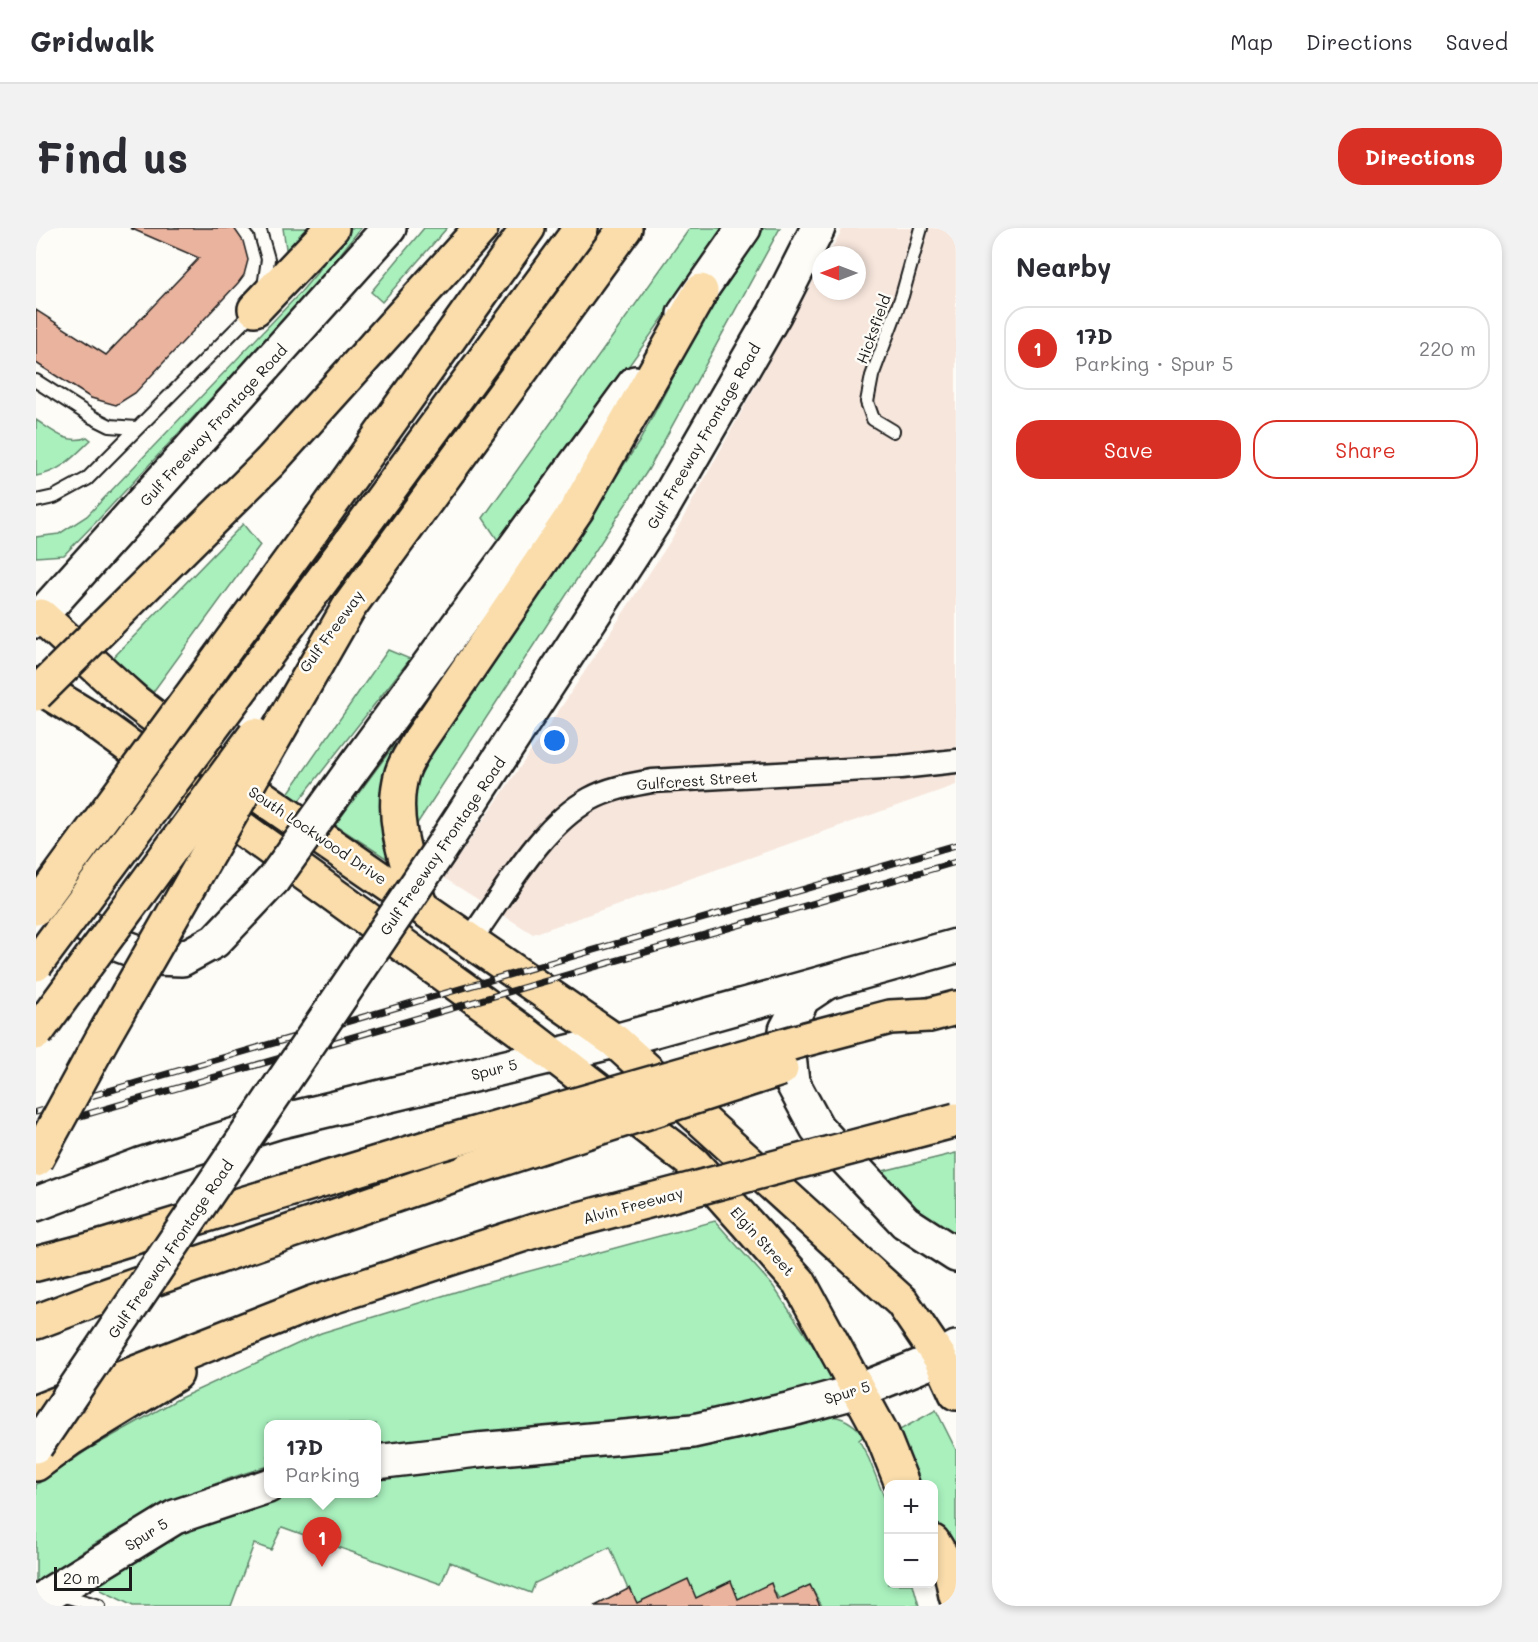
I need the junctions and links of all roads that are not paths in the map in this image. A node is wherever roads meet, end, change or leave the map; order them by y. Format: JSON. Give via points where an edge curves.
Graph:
{"nodes":[{"id":1,"x":257,"y":228,"type":"edge"},
{"id":2,"x":332,"y":228,"type":"edge"},
{"id":3,"x":389,"y":228,"type":"edge"},
{"id":4,"x":481,"y":228,"type":"edge"},
{"id":5,"x":528,"y":228,"type":"edge"},
{"id":6,"x":581,"y":228,"type":"edge"},
{"id":7,"x":626,"y":228,"type":"edge"},
{"id":8,"x":744,"y":228,"type":"edge"},
{"id":9,"x":818,"y":228,"type":"edge"},
{"id":10,"x":921,"y":228,"type":"edge"},
{"id":11,"x":701,"y":291,"type":"junction"},
{"id":12,"x":255,"y":309,"type":"junction"},
{"id":13,"x":36,"y":381,"type":"edge"},
{"id":14,"x":136,"y":428,"type":"junction"},
{"id":15,"x":893,"y":431,"type":"dead end"},
{"id":16,"x":36,"y":501,"type":"edge"},
{"id":17,"x":349,"y":607,"type":"junction"},
{"id":18,"x":38,"y":616,"type":"edge"},
{"id":19,"x":36,"y":685,"type":"edge"},
{"id":20,"x":36,"y":694,"type":"edge"},
{"id":21,"x":956,"y":761,"type":"edge"},
{"id":22,"x":36,"y":897,"type":"edge"},
{"id":23,"x":420,"y":905,"type":"junction"},
{"id":24,"x":36,"y":908,"type":"edge"},
{"id":25,"x":470,"y":940,"type":"junction"},
{"id":26,"x":956,"y":946,"type":"edge"},
{"id":27,"x":36,"y":964,"type":"edge"},
{"id":28,"x":828,"y":981,"type":"junction"},
{"id":29,"x":942,"y":1012,"type":"edge"},
{"id":30,"x":36,"y":1033,"type":"edge"},
{"id":31,"x":615,"y":1041,"type":"junction"},
{"id":32,"x":553,"y":1054,"type":"junction"},
{"id":33,"x":956,"y":1120,"type":"edge"},
{"id":34,"x":36,"y":1160,"type":"edge"},
{"id":35,"x":36,"y":1204,"type":"edge"},
{"id":36,"x":956,"y":1255,"type":"edge"},
{"id":37,"x":36,"y":1264,"type":"edge"},
{"id":38,"x":313,"y":1303,"type":"junction"},
{"id":39,"x":36,"y":1322,"type":"edge"},
{"id":40,"x":948,"y":1353,"type":"edge"},
{"id":41,"x":858,"y":1391,"type":"junction"},
{"id":42,"x":956,"y":1393,"type":"edge"},
{"id":43,"x":36,"y":1412,"type":"edge"},
{"id":44,"x":36,"y":1446,"type":"edge"},
{"id":45,"x":381,"y":1461,"type":"edge"},
{"id":46,"x":36,"y":1464,"type":"edge"},
{"id":47,"x":900,"y":1480,"type":"edge"},
{"id":48,"x":264,"y":1487,"type":"edge"},
{"id":49,"x":938,"y":1550,"type":"edge"},
{"id":50,"x":935,"y":1588,"type":"edge"},
{"id":51,"x":956,"y":1596,"type":"edge"},
{"id":52,"x":44,"y":1599,"type":"edge"},
{"id":53,"x":99,"y":1606,"type":"edge"},
{"id":54,"x":940,"y":1606,"type":"edge"}],
"edges":[{"from":1,"to":12,"type":"lane","via":[[268,260],[266,283]]},
{"from":2,"to":12,"type":"main road"},
{"from":3,"to":18,"type":"main road","name":"Gulf Freeway Frontage Road"},
{"from":4,"to":20,"type":"main road","bridge":true,"via":[[270,462]]},
{"from":5,"to":24,"type":"main road","bridge":true},
{"from":6,"to":27,"type":"main road","bridge":true},
{"from":7,"to":17,"type":"main road","name":"Gulf Freeway"},
{"from":8,"to":11,"type":"main road"},
{"from":9,"to":44,"type":"main road","name":"Gulf Freeway Frontage Road","bridge":true,"via":[[775,313],[662,509],[442,847]]},
{"from":10,"to":15,"type":"lane","name":"Hicksfield","via":[[867,402],[873,419]]},
{"from":11,"to":22,"type":"main road","bridge":true,"via":[[273,880],[215,941],[182,959],[155,958],[122,946]]},
{"from":11,"to":23,"type":"main road","via":[[577,509],[403,770],[397,793],[398,822]]},
{"from":12,"to":14,"type":"lane"},
{"from":13,"to":14,"type":"lane","via":[[110,426]]},
{"from":14,"to":16,"type":"lane","via":[[87,479],[54,497]]},
{"from":17,"to":30,"type":"main road","name":"Gulf Freeway","bridge":true},
{"from":17,"to":34,"type":"main road","bridge":true},
{"from":18,"to":23,"type":"main road","name":"South Lockwood Drive","via":[[134,700],[240,782]]},
{"from":19,"to":32,"type":"main road","via":[[90,718]]},
{"from":21,"to":25,"type":"street","name":"Gulfcrest Street","via":[[652,781],[620,787],[589,799],[557,824]]},
{"from":23,"to":25,"type":"main road","name":"South Lockwood Drive"},
{"from":25,"to":31,"type":"main road","name":"South Lockwood Drive"},
{"from":26,"to":28,"type":"main road","name":"Spur 5"},
{"from":28,"to":31,"type":"main road","name":"Spur 5"},
{"from":28,"to":36,"type":"main road","via":[[803,998],[786,1030],[792,1082],[817,1128],[905,1222]]},
{"from":29,"to":37,"type":"main road","bridge":true,"via":[[890,1017],[806,1039]]},
{"from":29,"to":39,"type":"main road","bridge":true,"via":[[893,1032],[468,1170]]},
{"from":31,"to":32,"type":"main road","name":"Spur 5"},
{"from":31,"to":40,"type":"main road","via":[[902,1302]]},
{"from":32,"to":35,"type":"main road","name":"Spur 5","via":[[277,1122],[140,1165]]},
{"from":32,"to":41,"type":"main road","name":"Elgin Street","via":[[693,1163],[799,1282]]},
{"from":33,"to":38,"type":"main road","name":"Alvin Freeway","bridge":true,"via":[[534,1231]]},
{"from":38,"to":43,"type":"main road"},
{"from":38,"to":46,"type":"main road","via":[[166,1379]]},
{"from":40,"to":41,"type":"main road","name":"Spur 5"},
{"from":40,"to":42,"type":"main road"},
{"from":41,"to":45,"type":"main road","name":"Spur 5","via":[[693,1431]]},
{"from":41,"to":47,"type":"main road","name":"Elgin Street","via":[[882,1434]]},
{"from":48,"to":52,"type":"main road","name":"Spur 5","via":[[175,1517]]},
{"from":49,"to":51,"type":"main road","via":[[951,1572]]},
{"from":50,"to":54,"type":"main road"},
{"from":52,"to":53,"type":"lane"}]}
